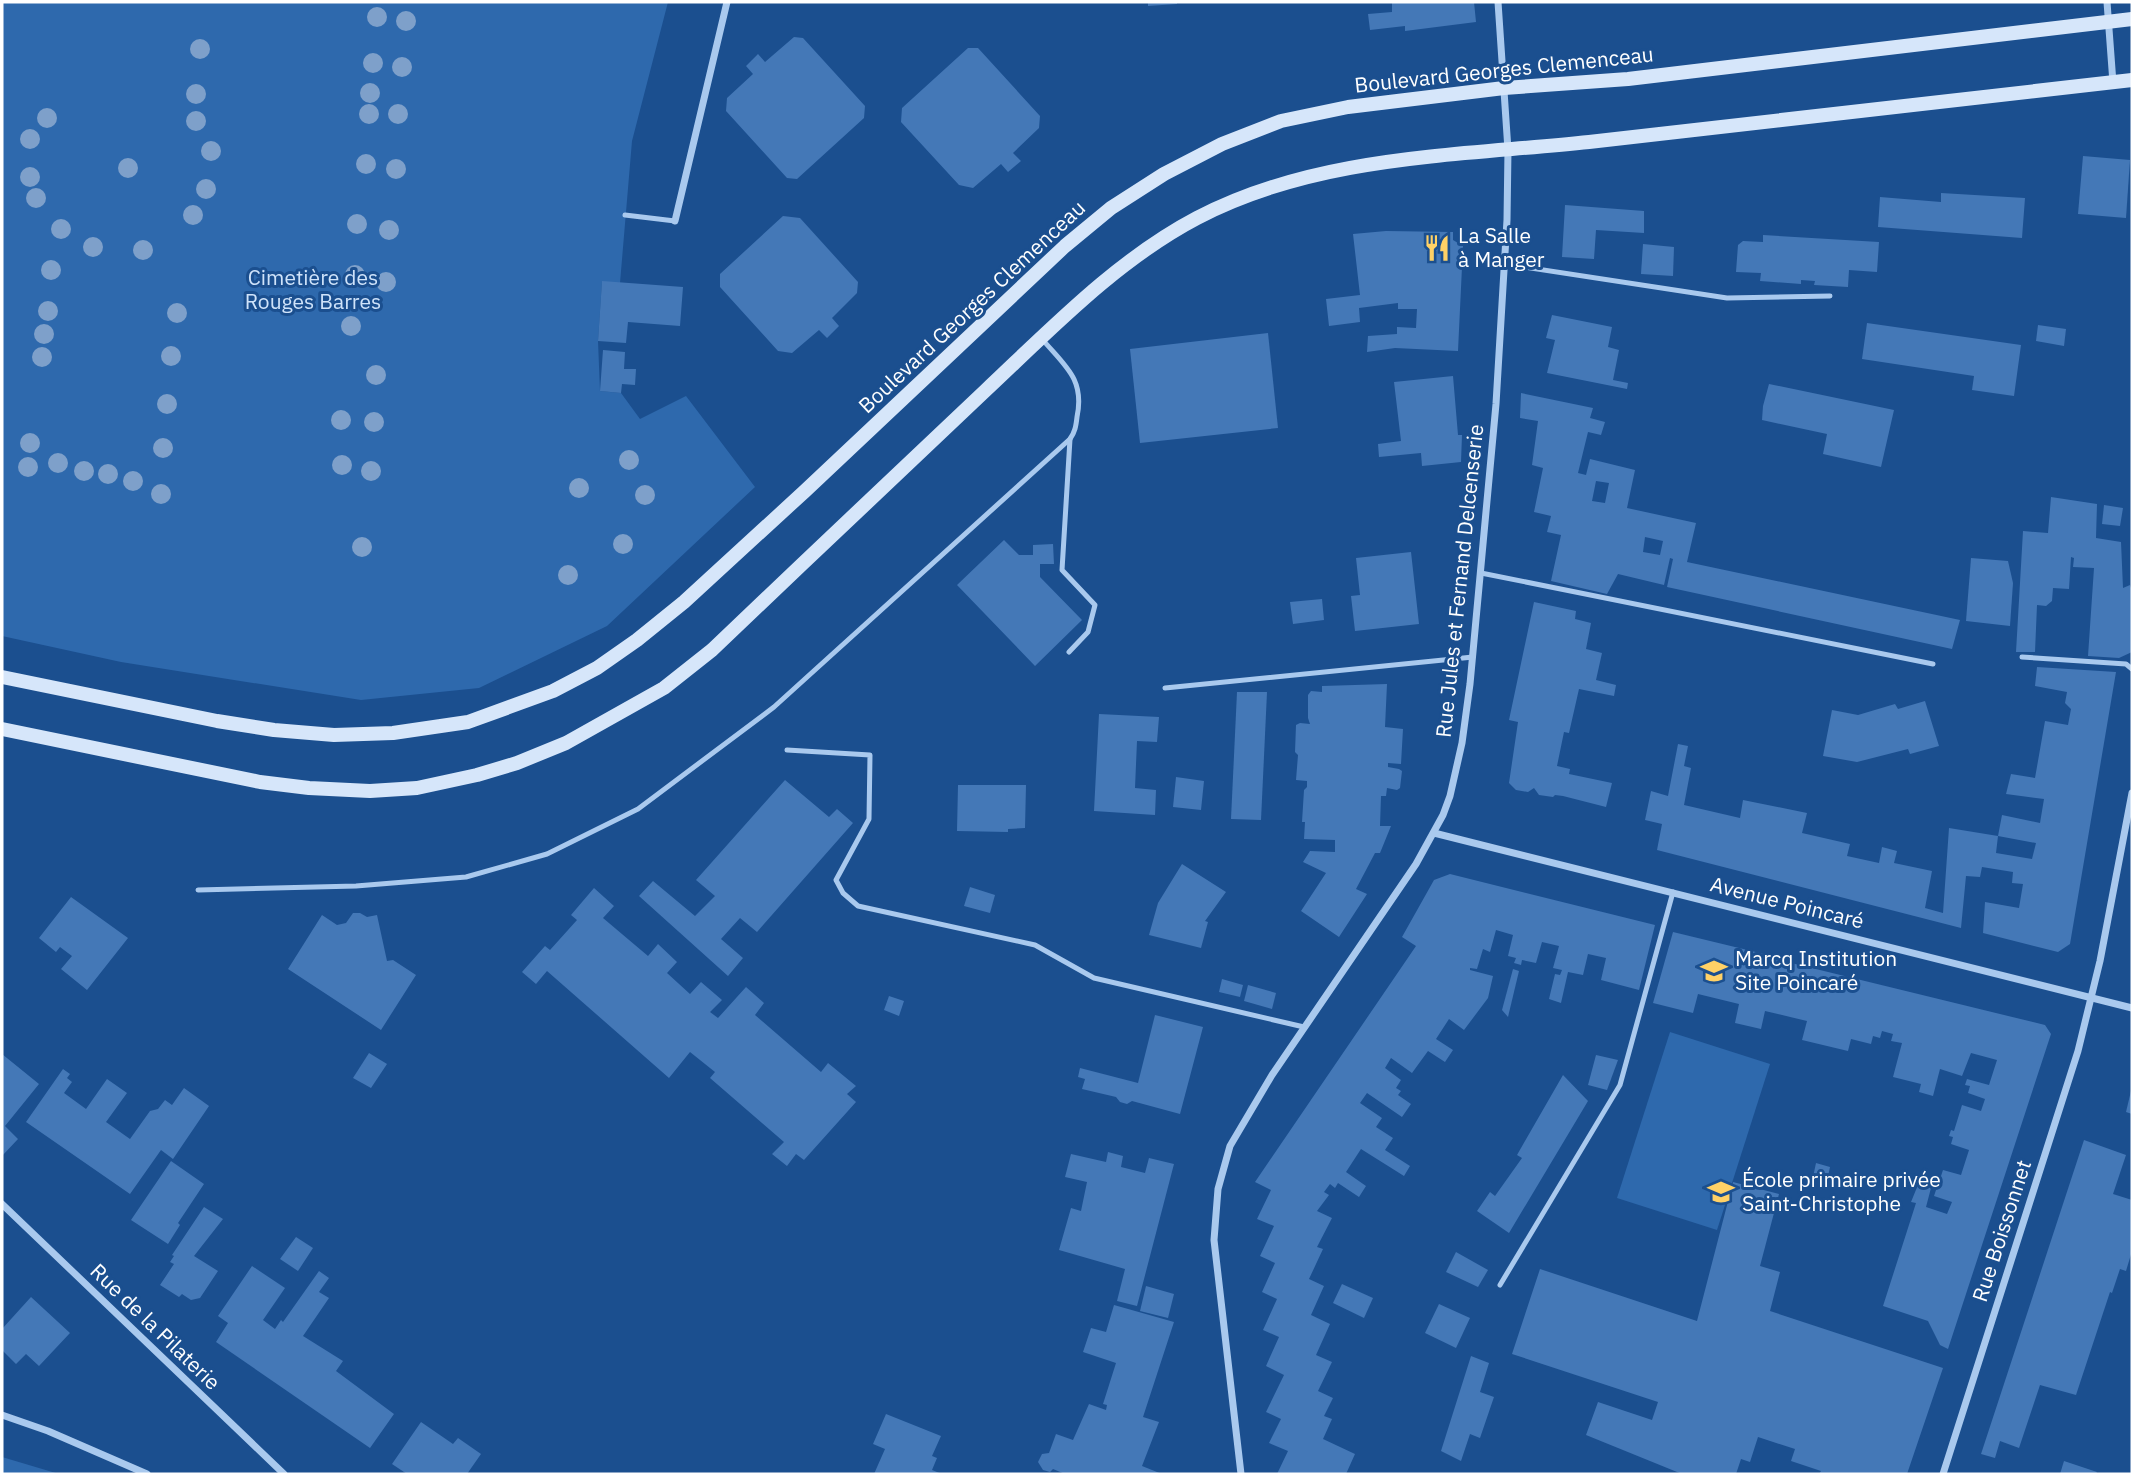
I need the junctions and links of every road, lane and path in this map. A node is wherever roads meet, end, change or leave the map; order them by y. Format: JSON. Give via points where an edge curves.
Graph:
{"nodes":[{"id":1,"x":727,"y":2,"type":"edge"},
{"id":2,"x":1498,"y":2,"type":"edge"},
{"id":3,"x":2107,"y":2,"type":"edge"},
{"id":4,"x":2132,"y":19,"type":"edge"},
{"id":5,"x":2108,"y":23,"type":"junction"},
{"id":6,"x":2132,"y":80,"type":"edge"},
{"id":7,"x":2113,"y":83,"type":"junction"},
{"id":8,"x":1504,"y":88,"type":"junction"},
{"id":9,"x":1508,"y":150,"type":"junction"},
{"id":10,"x":625,"y":215,"type":"dead end"},
{"id":11,"x":674,"y":221,"type":"joint"},
{"id":12,"x":1504,"y":264,"type":"junction"},
{"id":13,"x":1830,"y":296,"type":"dead end"},
{"id":14,"x":1042,"y":339,"type":"junction"},
{"id":15,"x":1070,"y":439,"type":"junction"},
{"id":16,"x":1480,"y":573,"type":"junction"},
{"id":17,"x":1069,"y":652,"type":"dead end"},
{"id":18,"x":1473,"y":657,"type":"junction"},
{"id":19,"x":2022,"y":657,"type":"dead end"},
{"id":20,"x":1933,"y":664,"type":"dead end"},
{"id":21,"x":2132,"y":669,"type":"edge"},
{"id":22,"x":2,"y":677,"type":"edge"},
{"id":23,"x":1165,"y":688,"type":"dead end"},
{"id":24,"x":2,"y":729,"type":"edge"},
{"id":25,"x":787,"y":750,"type":"dead end"},
{"id":26,"x":2132,"y":793,"type":"edge"},
{"id":27,"x":1434,"y":832,"type":"junction"},
{"id":28,"x":198,"y":890,"type":"dead end"},
{"id":29,"x":1673,"y":892,"type":"junction"},
{"id":30,"x":2092,"y":998,"type":"junction"},
{"id":31,"x":2132,"y":1009,"type":"edge"},
{"id":32,"x":1304,"y":1027,"type":"junction"},
{"id":33,"x":2,"y":1204,"type":"edge"},
{"id":34,"x":1500,"y":1285,"type":"dead end"},
{"id":35,"x":2,"y":1415,"type":"edge"},
{"id":36,"x":147,"y":1474,"type":"edge"},
{"id":37,"x":284,"y":1474,"type":"edge"},
{"id":38,"x":1241,"y":1474,"type":"edge"},
{"id":39,"x":1944,"y":1474,"type":"edge"}],
"edges":[{"from":1,"to":11,"type":"street"},
{"from":2,"to":8,"type":"street","name":"Rue Jules et Fernand Delcenserie"},
{"from":3,"to":5,"type":"street"},
{"from":4,"to":5,"type":"main road","name":"Boulevard Georges Clemenceau"},
{"from":5,"to":7,"type":"street"},
{"from":5,"to":8,"type":"main road","name":"Boulevard Georges Clemenceau","via":[[1628,79]]},
{"from":6,"to":7,"type":"main road"},
{"from":7,"to":9,"type":"main road"},
{"from":8,"to":9,"type":"street","name":"Rue Jules et Fernand Delcenserie"},
{"from":8,"to":22,"type":"main road","name":"Boulevard Georges Clemenceau","via":[[1348,107],[1281,121],[1164,174],[1111,208],[1065,246],[684,602],[597,668],[553,691],[468,722],[428,730],[334,736],[217,721]]},
{"from":9,"to":12,"type":"street","name":"Rue Jules et Fernand Delcenserie"},
{"from":9,"to":14,"type":"main road","via":[[1382,162],[1247,194],[1154,243]]},
{"from":10,"to":11,"type":"lane"},
{"from":12,"to":13,"type":"lane","via":[[1727,298]]},
{"from":12,"to":16,"type":"street","name":"Rue Jules et Fernand Delcenserie"},
{"from":14,"to":15,"type":"lane","via":[[1072,373],[1081,398]]},
{"from":14,"to":24,"type":"main road","via":[[702,658],[614,718],[517,763],[417,788],[309,788],[207,772]]},
{"from":15,"to":17,"type":"lane","via":[[1062,570],[1095,605],[1088,632]]},
{"from":15,"to":28,"type":"lane","via":[[774,708],[638,809],[547,854],[466,877],[356,886]]},
{"from":16,"to":18,"type":"street","name":"Rue Jules et Fernand Delcenserie"},
{"from":16,"to":20,"type":"lane"},
{"from":18,"to":23,"type":"lane"},
{"from":18,"to":27,"type":"street","name":"Rue Jules et Fernand Delcenserie","via":[[1464,733],[1450,796]]},
{"from":19,"to":21,"type":"lane","via":[[2126,664]]},
{"from":25,"to":32,"type":"lane","via":[[870,755],[869,819],[836,880],[858,906],[1035,945],[1094,978]]},
{"from":26,"to":30,"type":"street","name":"Rue Boissonnet"},
{"from":27,"to":29,"type":"street","name":"Avenue Poincaré"},
{"from":27,"to":32,"type":"street","name":"Rue Jules et Fernand Delcenserie"},
{"from":29,"to":30,"type":"street","name":"Avenue Poincaré"},
{"from":29,"to":34,"type":"lane","via":[[1620,1085]]},
{"from":30,"to":31,"type":"street","name":"Avenue Poincaré"},
{"from":30,"to":39,"type":"street","name":"Rue Boissonnet"},
{"from":32,"to":38,"type":"street","name":"Rue Jules et Fernand Delcenserie","via":[[1241,1125],[1218,1189],[1214,1241]]},
{"from":33,"to":37,"type":"street","name":"Rue de la Pilaterie"},
{"from":35,"to":36,"type":"street"}]}
